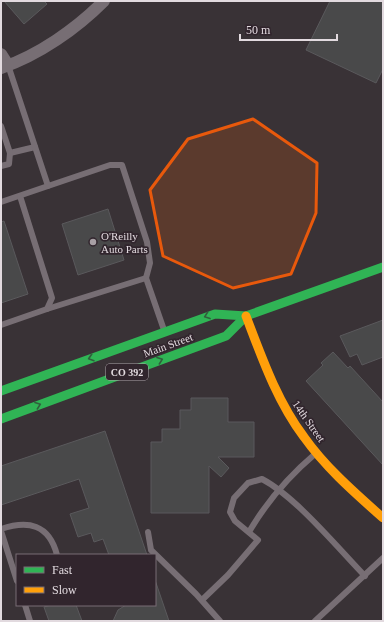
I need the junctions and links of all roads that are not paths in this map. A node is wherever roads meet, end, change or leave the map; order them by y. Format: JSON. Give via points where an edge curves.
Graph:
{"nodes":[{"id":1,"x":104,"y":1,"type":"edge"},
{"id":2,"x":1,"y":54,"type":"edge"},
{"id":3,"x":5,"y":66,"type":"edge"},
{"id":4,"x":1,"y":126,"type":"edge"},
{"id":5,"x":35,"y":147,"type":"junction"},
{"id":6,"x":10,"y":153,"type":"junction"},
{"id":7,"x":1,"y":166,"type":"edge"},
{"id":8,"x":48,"y":186,"type":"junction"},
{"id":9,"x":20,"y":196,"type":"junction"},
{"id":10,"x":1,"y":202,"type":"edge"},
{"id":11,"x":383,"y":267,"type":"edge"},
{"id":12,"x":146,"y":278,"type":"junction"},
{"id":13,"x":48,"y":309,"type":"junction"},
{"id":14,"x":246,"y":316,"type":"junction"},
{"id":15,"x":1,"y":325,"type":"edge"},
{"id":16,"x":164,"y":332,"type":"junction"},
{"id":17,"x":76,"y":363,"type":"junction"},
{"id":18,"x":34,"y":370,"type":"dead end"},
{"id":19,"x":1,"y":391,"type":"edge"},
{"id":20,"x":1,"y":419,"type":"edge"},
{"id":21,"x":316,"y":453,"type":"junction"},
{"id":22,"x":279,"y":490,"type":"junction"},
{"id":23,"x":383,"y":518,"type":"edge"},
{"id":24,"x":1,"y":530,"type":"edge"},
{"id":25,"x":148,"y":532,"type":"dead end"},
{"id":26,"x":249,"y":532,"type":"junction"},
{"id":27,"x":57,"y":554,"type":"edge"},
{"id":28,"x":154,"y":554,"type":"edge"},
{"id":29,"x":156,"y":556,"type":"edge"},
{"id":30,"x":383,"y":558,"type":"edge"},
{"id":31,"x":365,"y":576,"type":"junction"},
{"id":32,"x":16,"y":578,"type":"edge"},
{"id":33,"x":202,"y":600,"type":"junction"},
{"id":34,"x":25,"y":606,"type":"edge"},
{"id":35,"x":30,"y":621,"type":"edge"},
{"id":36,"x":220,"y":621,"type":"edge"},
{"id":37,"x":315,"y":621,"type":"edge"}],
"edges":[{"from":1,"to":3,"type":"street","via":[[66,33],[41,49]]},
{"from":2,"to":3,"type":"street"},
{"from":3,"to":5,"type":"lane"},
{"from":4,"to":6,"type":"lane"},
{"from":5,"to":6,"type":"lane"},
{"from":5,"to":8,"type":"lane"},
{"from":6,"to":7,"type":"lane","via":[[9,164]]},
{"from":8,"to":9,"type":"lane"},
{"from":8,"to":12,"type":"lane","via":[[110,164],[122,166],[147,242],[150,263]]},
{"from":9,"to":10,"type":"lane"},
{"from":9,"to":13,"type":"lane","via":[[52,298]]},
{"from":11,"to":14,"type":"main road","name":"Main Street","number":"CO 392"},
{"from":12,"to":13,"type":"lane"},
{"from":12,"to":16,"type":"lane"},
{"from":13,"to":15,"type":"lane"},
{"from":14,"to":16,"type":"main road","name":"Main Street","number":"CO 392","one_way":true,"via":[[215,314]]},
{"from":20,"to":14,"type":"main road","name":"Main Street","number":"CO 392","one_way":true,"via":[[226,336]]},
{"from":14,"to":21,"type":"main road","name":"14th Street","via":[[281,401],[294,424]]},
{"from":16,"to":17,"type":"main road","name":"Main Street","number":"CO 392","one_way":true},
{"from":17,"to":18,"type":"main road"},
{"from":17,"to":19,"type":"main road","name":"Main Street","number":"CO 392"},
{"from":21,"to":22,"type":"lane"},
{"from":21,"to":23,"type":"main road","name":"14th Street"},
{"from":22,"to":26,"type":"lane","via":[[261,511]]},
{"from":22,"to":26,"type":"lane","via":[[262,479],[248,483],[234,498],[230,512],[234,522]]},
{"from":22,"to":31,"type":"lane"},
{"from":24,"to":27,"type":"lane","via":[[27,523],[48,536]]},
{"from":24,"to":32,"type":"lane"},
{"from":25,"to":28,"type":"lane","via":[[150,550]]},
{"from":26,"to":33,"type":"lane","via":[[258,540]]},
{"from":29,"to":33,"type":"lane"},
{"from":30,"to":31,"type":"lane"},
{"from":31,"to":37,"type":"lane"},
{"from":33,"to":36,"type":"lane"},
{"from":34,"to":35,"type":"lane"}]}
